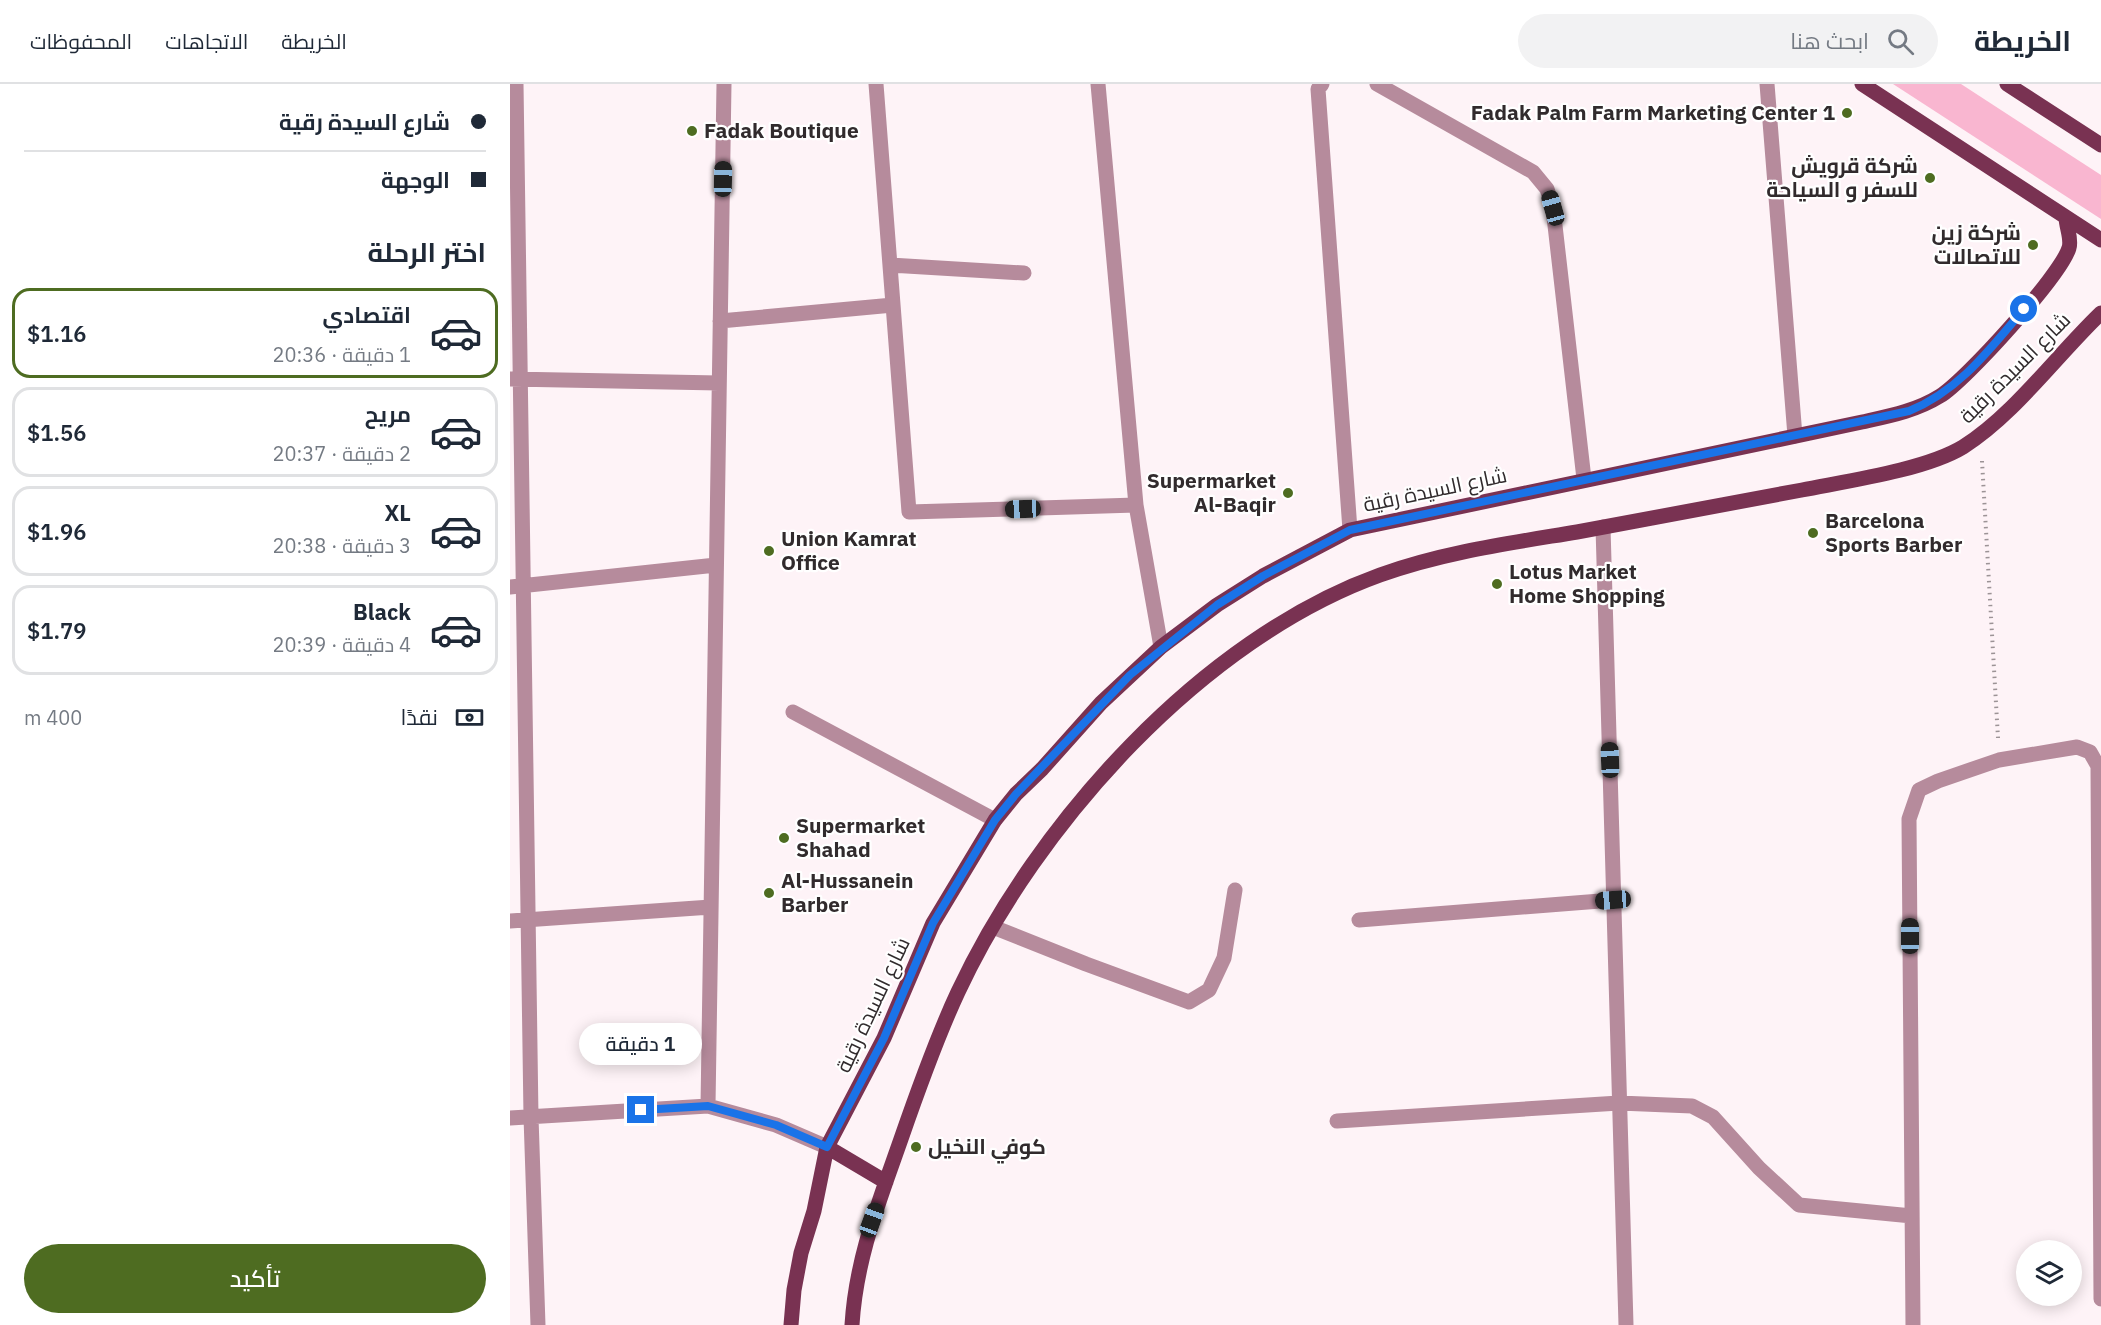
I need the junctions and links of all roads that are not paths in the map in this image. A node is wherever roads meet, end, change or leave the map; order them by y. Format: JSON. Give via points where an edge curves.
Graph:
{"nodes":[{"id":1,"x":516,"y":84,"type":"edge"},
{"id":2,"x":724,"y":84,"type":"edge"},
{"id":3,"x":876,"y":84,"type":"edge"},
{"id":4,"x":1098,"y":84,"type":"edge"},
{"id":5,"x":1322,"y":84,"type":"edge"},
{"id":6,"x":1377,"y":84,"type":"edge"},
{"id":7,"x":1767,"y":84,"type":"edge"},
{"id":8,"x":1862,"y":84,"type":"edge"},
{"id":9,"x":2007,"y":84,"type":"edge"},
{"id":10,"x":2101,"y":145,"type":"edge"},
{"id":11,"x":2066,"y":217,"type":"junction"},
{"id":12,"x":514,"y":237,"type":"edge"},
{"id":13,"x":2101,"y":240,"type":"edge"},
{"id":14,"x":890,"y":265,"type":"junction"},
{"id":15,"x":1024,"y":273,"type":"dead end"},
{"id":16,"x":893,"y":304,"type":"junction"},
{"id":17,"x":2101,"y":313,"type":"edge"},
{"id":18,"x":720,"y":321,"type":"junction"},
{"id":19,"x":513,"y":381,"type":"edge"},
{"id":20,"x":719,"y":383,"type":"junction"},
{"id":21,"x":1795,"y":436,"type":"junction"},
{"id":22,"x":1584,"y":479,"type":"junction"},
{"id":23,"x":1136,"y":505,"type":"junction"},
{"id":24,"x":1603,"y":527,"type":"junction"},
{"id":25,"x":1350,"y":530,"type":"junction"},
{"id":26,"x":716,"y":565,"type":"junction"},
{"id":27,"x":516,"y":586,"type":"edge"},
{"id":28,"x":1161,"y":647,"type":"junction"},
{"id":29,"x":793,"y":712,"type":"dead end"},
{"id":30,"x":995,"y":820,"type":"junction"},
{"id":31,"x":1235,"y":890,"type":"dead end"},
{"id":32,"x":1613,"y":900,"type":"junction"},
{"id":33,"x":711,"y":907,"type":"junction"},
{"id":34,"x":527,"y":920,"type":"junction"},
{"id":35,"x":1359,"y":920,"type":"dead end"},
{"id":36,"x":510,"y":921,"type":"edge"},
{"id":37,"x":993,"y":927,"type":"junction"},
{"id":38,"x":1619,"y":1104,"type":"junction"},
{"id":39,"x":708,"y":1106,"type":"junction"},
{"id":40,"x":531,"y":1117,"type":"junction"},
{"id":41,"x":510,"y":1118,"type":"edge"},
{"id":42,"x":1337,"y":1121,"type":"dead end"},
{"id":43,"x":827,"y":1147,"type":"junction"},
{"id":44,"x":886,"y":1182,"type":"junction"},
{"id":45,"x":1912,"y":1216,"type":"junction"},
{"id":46,"x":2101,"y":1299,"type":"edge"},
{"id":47,"x":538,"y":1325,"type":"edge"},
{"id":48,"x":791,"y":1325,"type":"edge"},
{"id":49,"x":852,"y":1325,"type":"edge"},
{"id":50,"x":1626,"y":1325,"type":"edge"},
{"id":51,"x":1913,"y":1325,"type":"edge"}],
"edges":[{"from":1,"to":12,"type":"street"},
{"from":2,"to":18,"type":"street"},
{"from":3,"to":14,"type":"street"},
{"from":4,"to":23,"type":"street"},
{"from":5,"to":25,"type":"street","via":[[1318,89]]},
{"from":6,"to":22,"type":"street","via":[[1533,172],[1547,189],[1553,208]]},
{"from":7,"to":21,"type":"street"},
{"from":8,"to":11,"type":"main road"},
{"from":9,"to":10,"type":"main road"},
{"from":11,"to":13,"type":"main road"},
{"from":11,"to":21,"type":"main road","name":"شارع السيدة رقية","via":[[2070,246],[2061,263],[2009,327],[1941,396],[1909,411]]},
{"from":12,"to":19,"type":"street"},
{"from":14,"to":15,"type":"street"},
{"from":14,"to":16,"type":"street"},
{"from":16,"to":18,"type":"street"},
{"from":16,"to":23,"type":"street","via":[[909,512]]},
{"from":17,"to":24,"type":"main road","name":"شارع السيدة رقية","via":[[1980,435],[1946,456],[1909,467]]},
{"from":18,"to":20,"type":"street"},
{"from":19,"to":20,"type":"street"},
{"from":19,"to":27,"type":"street"},
{"from":20,"to":26,"type":"street"},
{"from":21,"to":22,"type":"main road","name":"شارع السيدة رقية"},
{"from":22,"to":25,"type":"main road","name":"شارع السيدة رقية"},
{"from":23,"to":28,"type":"street"},
{"from":24,"to":32,"type":"street"},
{"from":24,"to":37,"type":"main road","name":"شارع السيدة رقية","via":[[1457,553],[1381,574],[1338,592],[1249,645],[1188,692],[1080,801]]},
{"from":25,"to":28,"type":"main road","name":"شارع السيدة رقية","via":[[1217,605]]},
{"from":26,"to":27,"type":"street"},
{"from":26,"to":33,"type":"street"},
{"from":27,"to":34,"type":"street"},
{"from":28,"to":30,"type":"main road","name":"شارع السيدة رقية","via":[[1101,703]]},
{"from":29,"to":30,"type":"street"},
{"from":30,"to":43,"type":"main road","name":"شارع السيدة رقية","via":[[933,923],[884,1038]]},
{"from":31,"to":37,"type":"street","via":[[1224,958],[1209,990],[1189,1002]]},
{"from":32,"to":35,"type":"street"},
{"from":32,"to":38,"type":"street"},
{"from":33,"to":34,"type":"street"},
{"from":33,"to":39,"type":"street"},
{"from":34,"to":36,"type":"street"},
{"from":34,"to":40,"type":"street"},
{"from":37,"to":44,"type":"main road","name":"شارع السيدة رقية","via":[[958,992]]},
{"from":38,"to":42,"type":"street"},
{"from":38,"to":45,"type":"street","via":[[1692,1106],[1713,1117],[1799,1205]]},
{"from":38,"to":50,"type":"street"},
{"from":39,"to":40,"type":"street"},
{"from":39,"to":43,"type":"street","via":[[776,1125]]},
{"from":40,"to":41,"type":"street"},
{"from":40,"to":47,"type":"street"},
{"from":43,"to":44,"type":"main road"},
{"from":43,"to":48,"type":"main road","name":"شارع السيدة رقية","via":[[801,1253]]},
{"from":44,"to":49,"type":"main road","name":"شارع السيدة رقية","via":[[865,1240]]},
{"from":45,"to":46,"type":"street","via":[[1909,819],[1919,790],[2000,760],[2077,747],[2090,752],[2098,766]]},
{"from":45,"to":51,"type":"street"}]}
